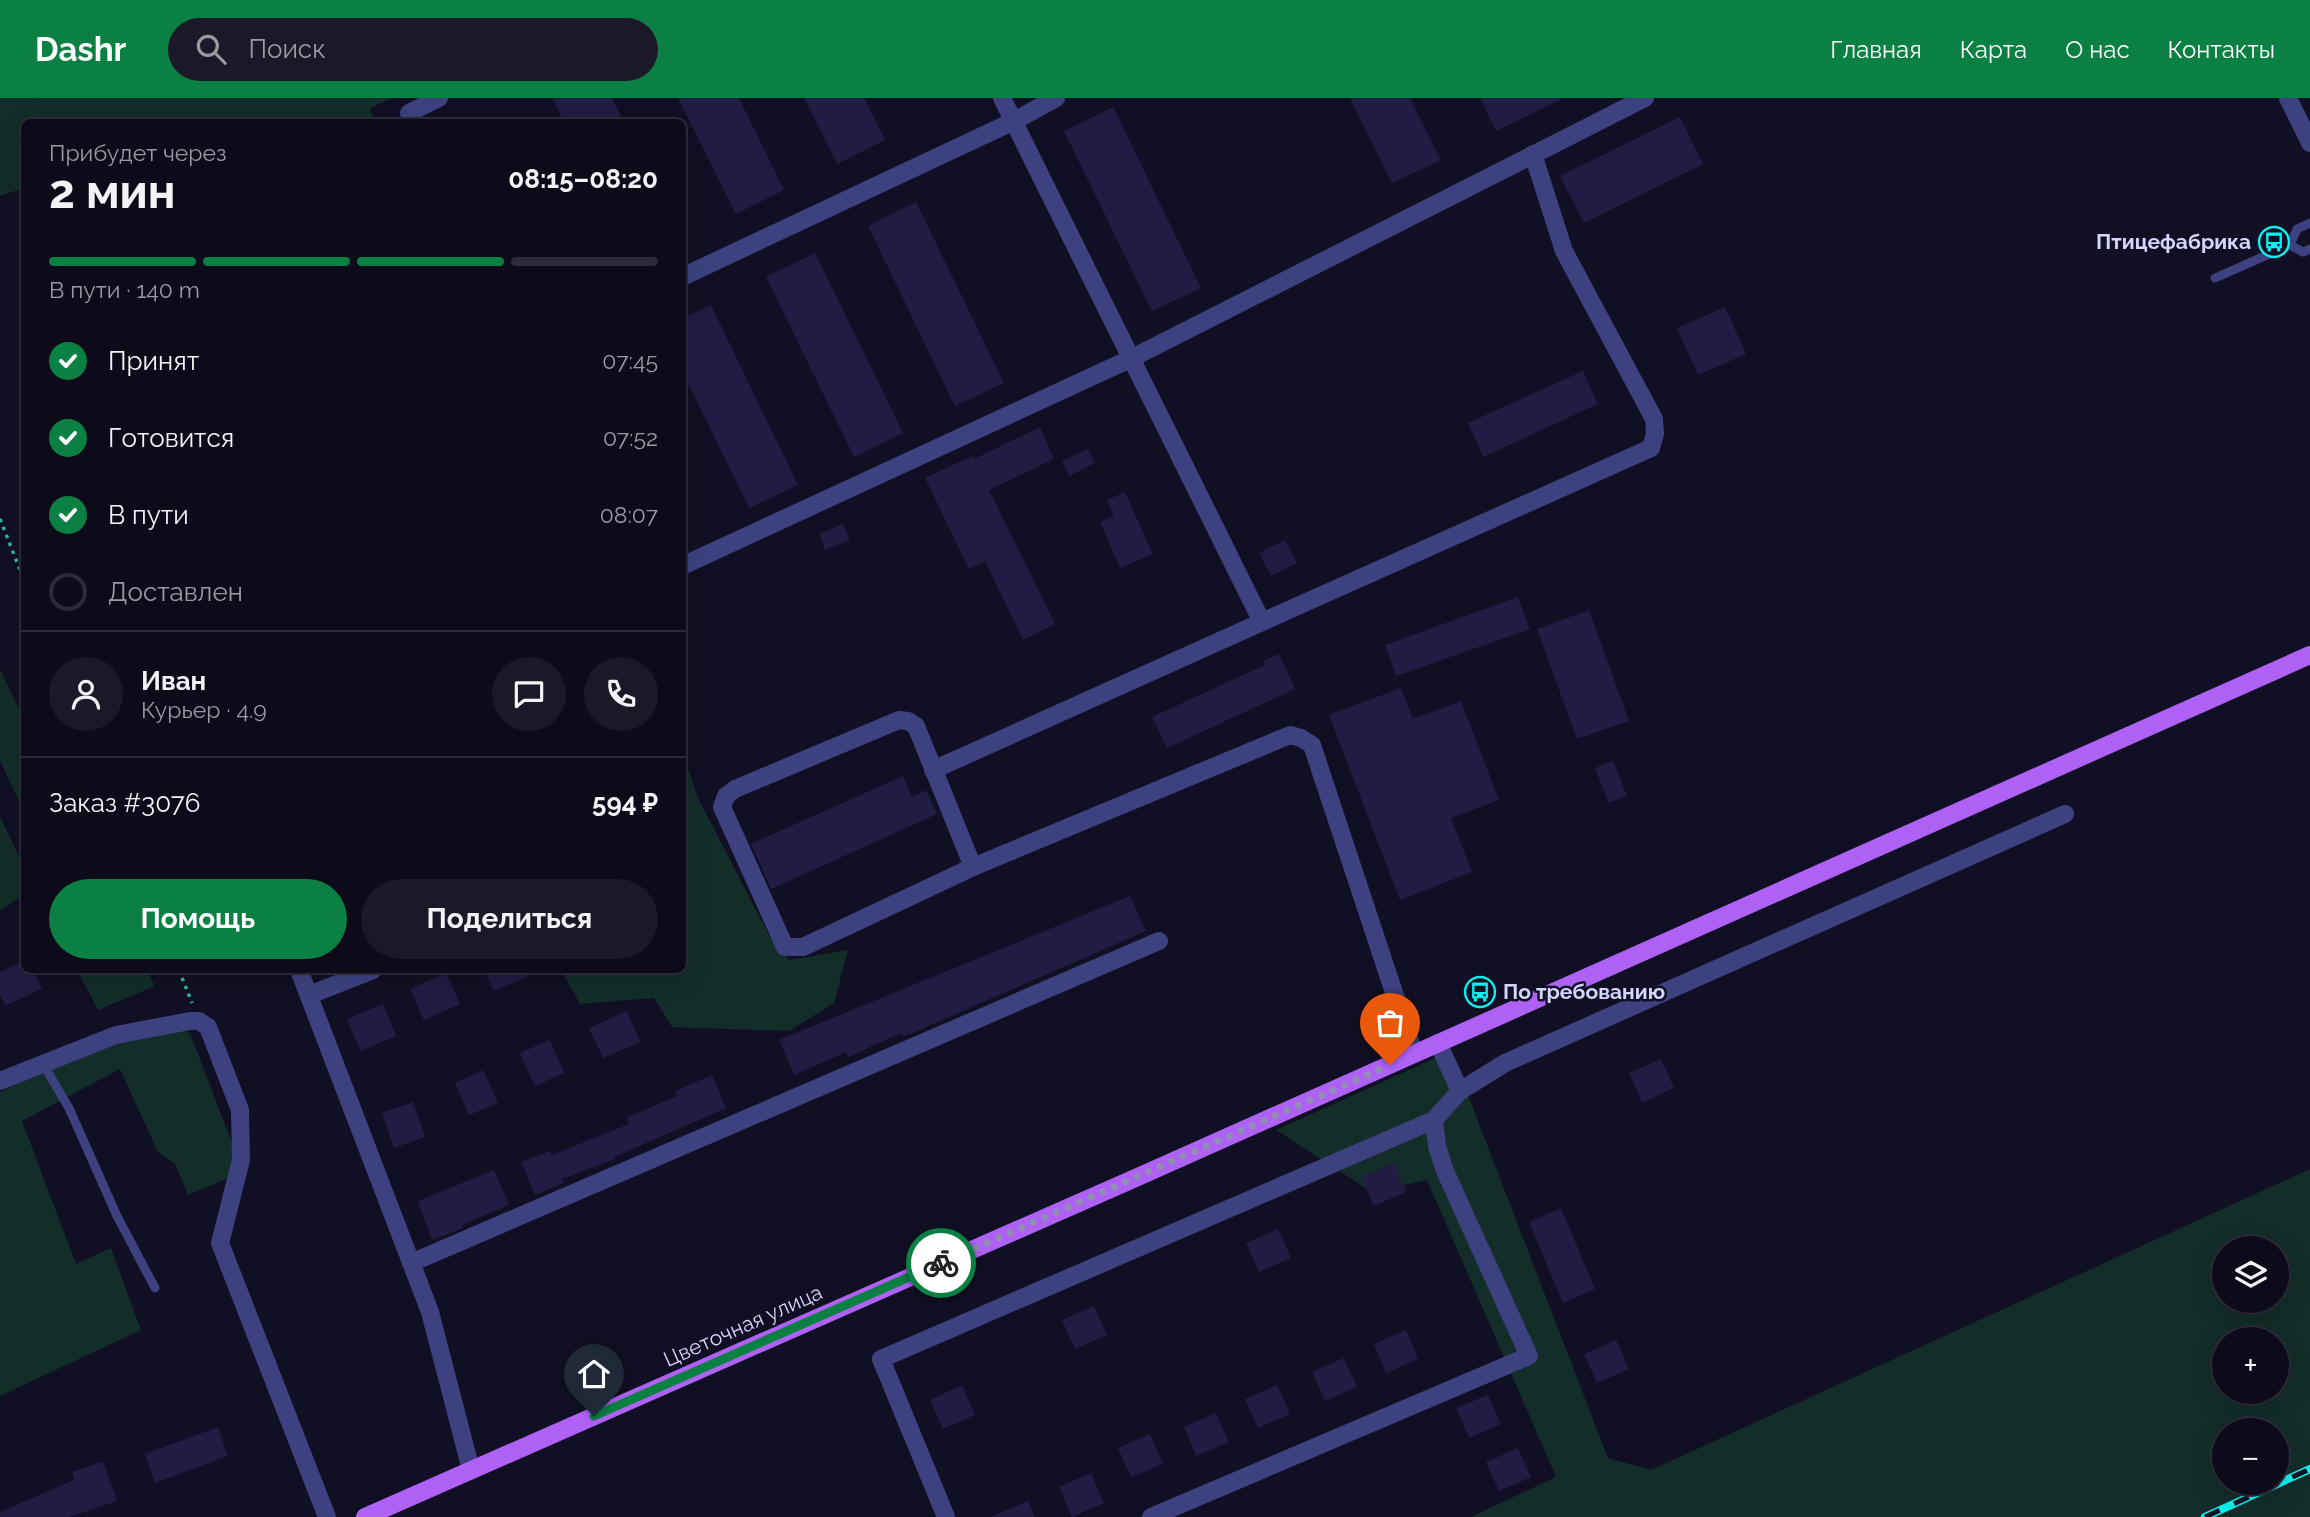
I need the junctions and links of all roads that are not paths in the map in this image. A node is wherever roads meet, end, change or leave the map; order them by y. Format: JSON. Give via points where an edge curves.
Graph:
{"nodes":[{"id":1,"x":439,"y":98,"type":"edge"},
{"id":2,"x":1002,"y":98,"type":"edge"},
{"id":3,"x":1056,"y":98,"type":"edge"},
{"id":4,"x":1645,"y":98,"type":"edge"},
{"id":5,"x":2288,"y":98,"type":"edge"},
{"id":6,"x":410,"y":113,"type":"dead end"},
{"id":7,"x":1014,"y":121,"type":"junction"},
{"id":8,"x":2310,"y":143,"type":"edge"},
{"id":9,"x":1532,"y":154,"type":"junction"},
{"id":10,"x":2310,"y":223,"type":"edge"},
{"id":11,"x":2290,"y":245,"type":"junction"},
{"id":12,"x":2310,"y":249,"type":"edge"},
{"id":13,"x":686,"y":275,"type":"edge"},
{"id":14,"x":2215,"y":278,"type":"dead end"},
{"id":15,"x":1130,"y":359,"type":"junction"},
{"id":16,"x":686,"y":564,"type":"edge"},
{"id":17,"x":1262,"y":622,"type":"junction"},
{"id":18,"x":2310,"y":655,"type":"edge"},
{"id":19,"x":933,"y":770,"type":"junction"},
{"id":20,"x":2065,"y":814,"type":"dead end"},
{"id":21,"x":973,"y":867,"type":"junction"},
{"id":22,"x":1159,"y":941,"type":"dead end"},
{"id":23,"x":300,"y":973,"type":"edge"},
{"id":24,"x":365,"y":973,"type":"edge"},
{"id":25,"x":309,"y":995,"type":"junction"},
{"id":26,"x":1438,"y":1042,"type":"junction"},
{"id":27,"x":1414,"y":1053,"type":"junction"},
{"id":28,"x":43,"y":1064,"type":"junction"},
{"id":29,"x":0,"y":1081,"type":"edge"},
{"id":30,"x":1460,"y":1091,"type":"junction"},
{"id":31,"x":1434,"y":1120,"type":"junction"},
{"id":32,"x":411,"y":1263,"type":"junction"},
{"id":33,"x":155,"y":1287,"type":"dead end"},
{"id":34,"x":471,"y":1470,"type":"junction"},
{"id":35,"x":327,"y":1517,"type":"edge"},
{"id":36,"x":365,"y":1517,"type":"edge"},
{"id":37,"x":946,"y":1517,"type":"edge"},
{"id":38,"x":1151,"y":1517,"type":"edge"}],
"edges":[{"from":1,"to":6,"type":"street"},
{"from":2,"to":7,"type":"street"},
{"from":3,"to":7,"type":"street"},
{"from":4,"to":9,"type":"street"},
{"from":5,"to":8,"type":"street"},
{"from":7,"to":13,"type":"street"},
{"from":7,"to":15,"type":"street"},
{"from":9,"to":15,"type":"street"},
{"from":9,"to":17,"type":"street","via":[[1564,251],[1654,419],[1651,448]]},
{"from":10,"to":11,"type":"lane","via":[[2297,229]]},
{"from":11,"to":12,"type":"lane","via":[[2303,252]]},
{"from":11,"to":14,"type":"lane"},
{"from":15,"to":16,"type":"street"},
{"from":15,"to":17,"type":"street"},
{"from":17,"to":19,"type":"street"},
{"from":18,"to":26,"type":"main road","name":"Цветочная улица"},
{"from":19,"to":21,"type":"street"},
{"from":19,"to":21,"type":"street","via":[[916,726],[899,720],[735,789],[722,807],[785,947],[803,947]]},
{"from":20,"to":30,"type":"street","via":[[1505,1063]]},
{"from":21,"to":27,"type":"street","via":[[1290,735],[1301,738],[1312,745]]},
{"from":22,"to":32,"type":"street"},
{"from":23,"to":25,"type":"street"},
{"from":24,"to":25,"type":"street"},
{"from":25,"to":32,"type":"street"},
{"from":26,"to":27,"type":"main road","name":"Цветочная улица"},
{"from":26,"to":30,"type":"street"},
{"from":27,"to":34,"type":"main road","name":"Цветочная улица"},
{"from":28,"to":29,"type":"street"},
{"from":28,"to":33,"type":"lane"},
{"from":28,"to":35,"type":"street","via":[[116,1035],[199,1021],[208,1027],[240,1110],[241,1160],[220,1243]]},
{"from":30,"to":31,"type":"street"},
{"from":31,"to":37,"type":"street","via":[[881,1359]]},
{"from":31,"to":38,"type":"street","via":[[1446,1171],[1529,1356]]},
{"from":32,"to":34,"type":"street","via":[[430,1312]]},
{"from":34,"to":36,"type":"main road","name":"Цветочная улица"}]}
